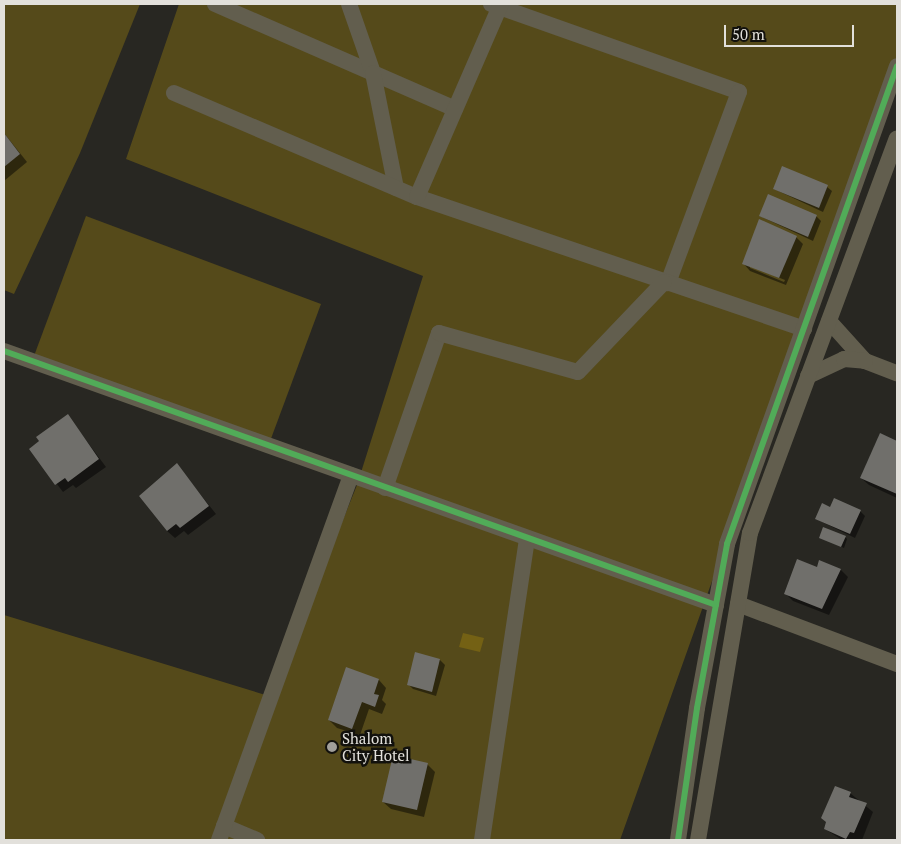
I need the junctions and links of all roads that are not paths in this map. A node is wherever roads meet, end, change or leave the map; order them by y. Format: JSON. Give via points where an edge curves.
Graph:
{"nodes":[{"id":1,"x":215,"y":4,"type":"edge"},
{"id":2,"x":349,"y":4,"type":"edge"},
{"id":3,"x":497,"y":5,"type":"edge"},
{"id":4,"x":897,"y":66,"type":"edge"},
{"id":5,"x":373,"y":73,"type":"junction"},
{"id":6,"x":174,"y":93,"type":"dead end"},
{"id":7,"x":455,"y":109,"type":"junction"},
{"id":8,"x":897,"y":138,"type":"edge"},
{"id":9,"x":396,"y":188,"type":"junction"},
{"id":10,"x":417,"y":197,"type":"junction"},
{"id":11,"x":666,"y":282,"type":"junction"},
{"id":12,"x":829,"y":321,"type":"junction"},
{"id":13,"x":804,"y":329,"type":"junction"},
{"id":14,"x":4,"y":350,"type":"edge"},
{"id":15,"x":865,"y":362,"type":"junction"},
{"id":16,"x":897,"y":373,"type":"edge"},
{"id":17,"x":808,"y":376,"type":"junction"},
{"id":18,"x":351,"y":475,"type":"junction"},
{"id":19,"x":386,"y":488,"type":"junction"},
{"id":20,"x":528,"y":538,"type":"junction"},
{"id":21,"x":738,"y":604,"type":"junction"},
{"id":22,"x":716,"y":605,"type":"junction"},
{"id":23,"x":897,"y":664,"type":"edge"},
{"id":24,"x":222,"y":833,"type":"edge"},
{"id":25,"x":257,"y":840,"type":"edge"},
{"id":26,"x":482,"y":840,"type":"edge"},
{"id":27,"x":678,"y":840,"type":"edge"},
{"id":28,"x":698,"y":840,"type":"edge"}],
"edges":[{"from":1,"to":5,"type":"street"},
{"from":2,"to":5,"type":"street"},
{"from":3,"to":7,"type":"street"},
{"from":3,"to":11,"type":"street","via":[[739,92]]},
{"from":4,"to":13,"type":"street"},
{"from":5,"to":7,"type":"street"},
{"from":5,"to":9,"type":"street"},
{"from":6,"to":9,"type":"street"},
{"from":7,"to":10,"type":"street"},
{"from":8,"to":12,"type":"street"},
{"from":9,"to":10,"type":"street"},
{"from":10,"to":11,"type":"street"},
{"from":11,"to":13,"type":"street"},
{"from":11,"to":19,"type":"street","via":[[578,372],[439,333]]},
{"from":12,"to":15,"type":"street"},
{"from":12,"to":17,"type":"street"},
{"from":13,"to":22,"type":"street","via":[[727,544]]},
{"from":14,"to":18,"type":"street"},
{"from":15,"to":16,"type":"street"},
{"from":15,"to":17,"type":"street","via":[[844,359]]},
{"from":17,"to":21,"type":"street","via":[[750,533]]},
{"from":18,"to":19,"type":"street"},
{"from":18,"to":24,"type":"street"},
{"from":19,"to":20,"type":"street"},
{"from":20,"to":22,"type":"street"},
{"from":20,"to":26,"type":"street"},
{"from":21,"to":23,"type":"street"},
{"from":21,"to":28,"type":"street"},
{"from":22,"to":27,"type":"street"},
{"from":24,"to":25,"type":"street"}]}
